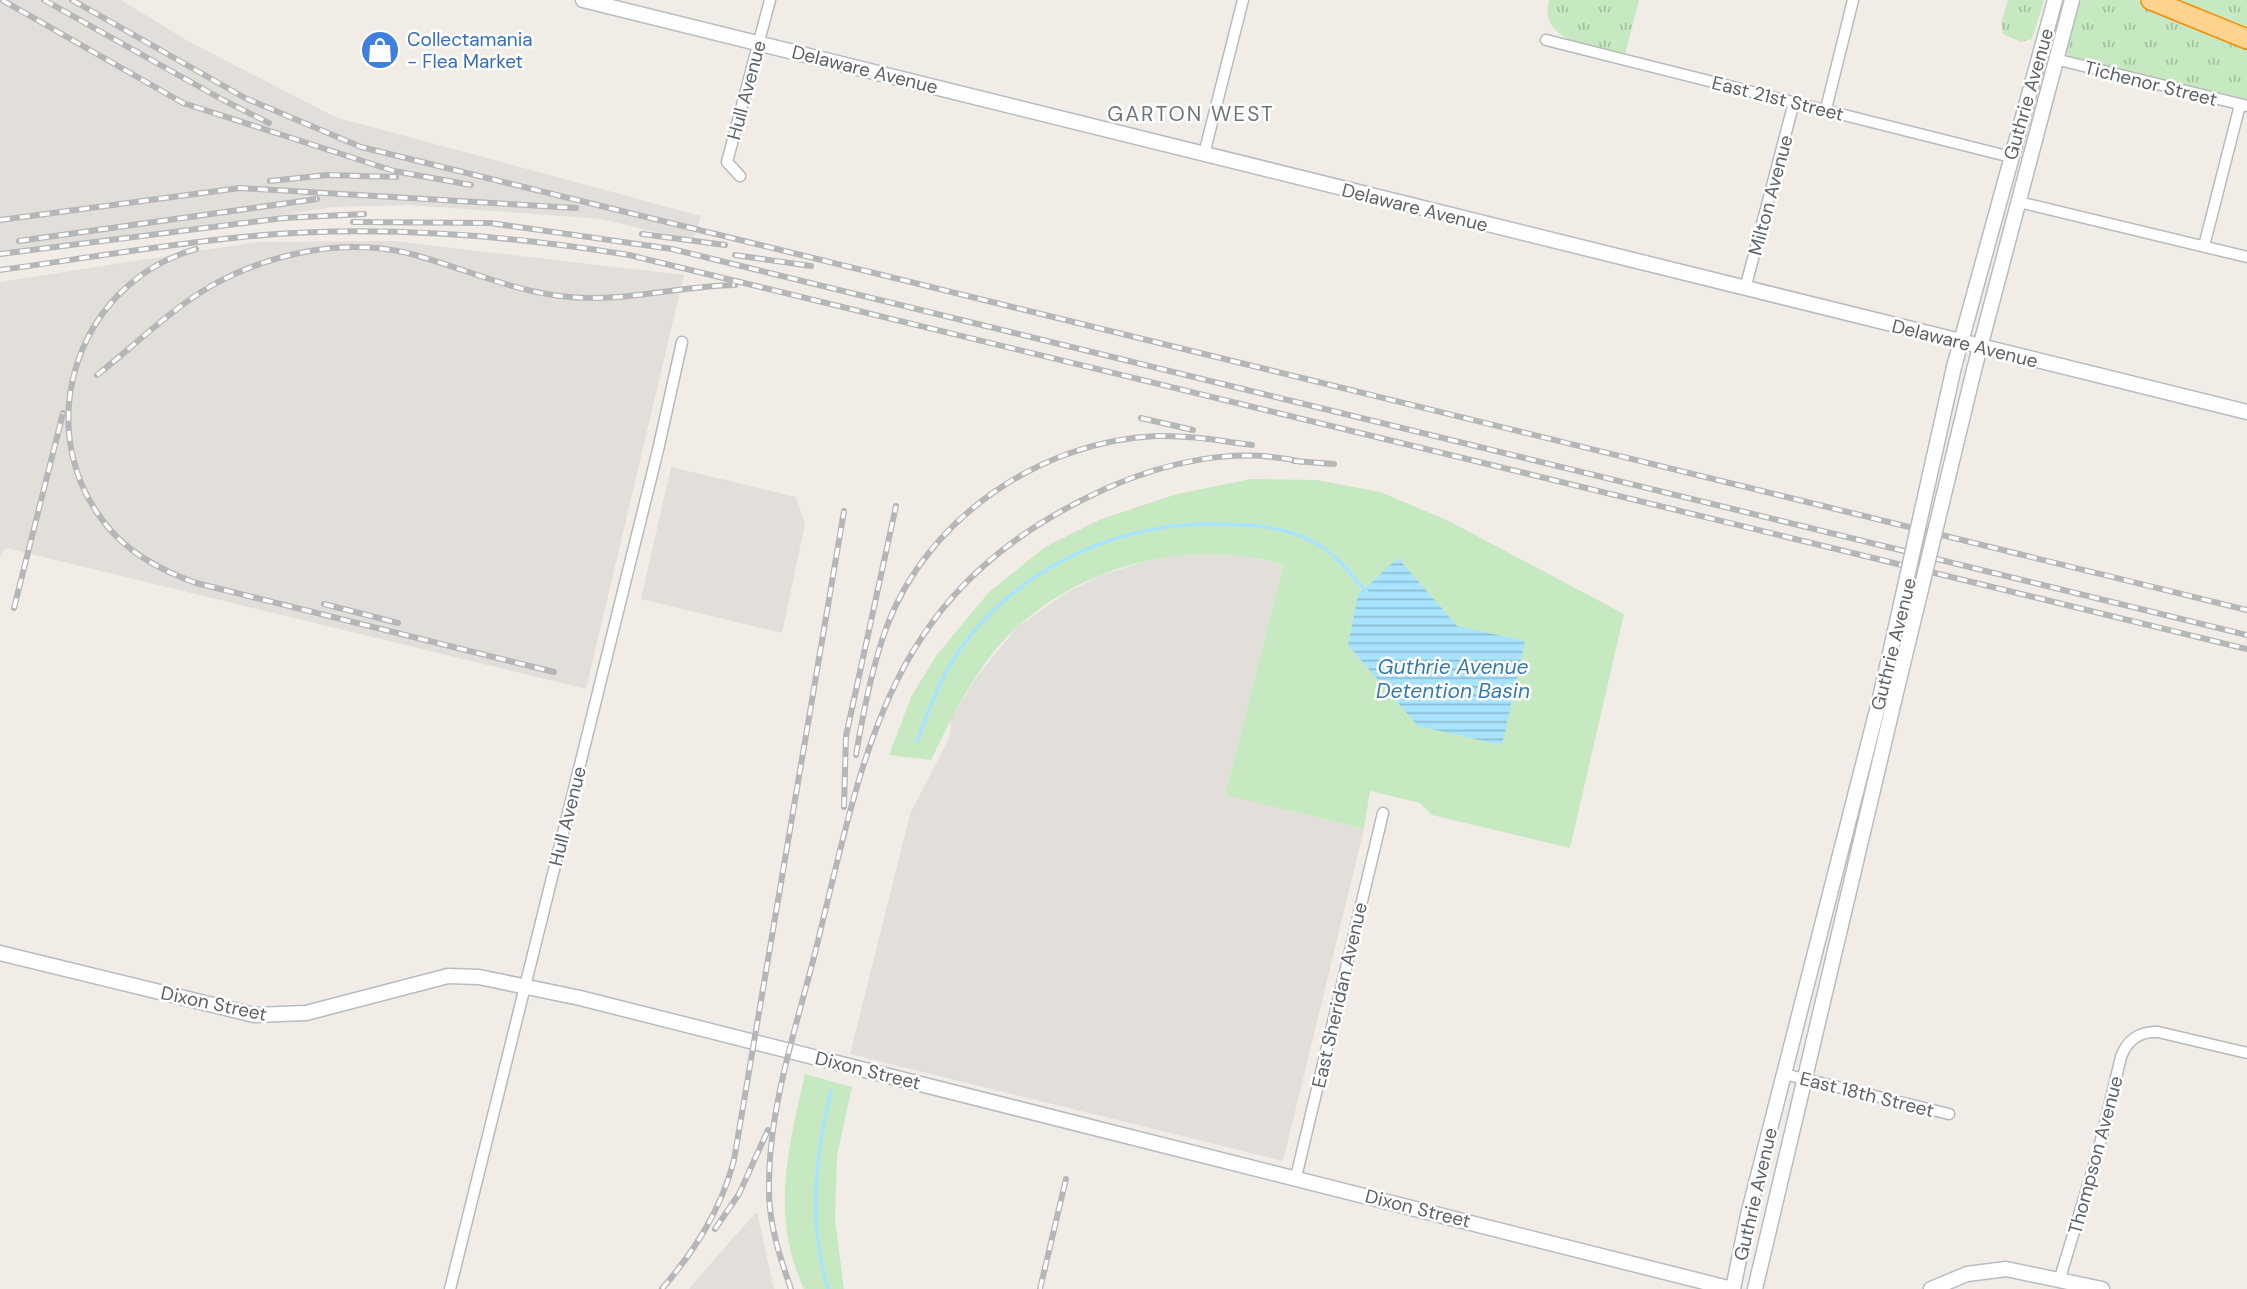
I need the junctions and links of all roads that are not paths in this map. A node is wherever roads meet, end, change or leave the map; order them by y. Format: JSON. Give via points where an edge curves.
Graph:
{"nodes":[{"id":1,"x":583,"y":0,"type":"edge"},
{"id":2,"x":770,"y":0,"type":"edge"},
{"id":3,"x":1243,"y":0,"type":"edge"},
{"id":4,"x":1853,"y":0,"type":"edge"},
{"id":5,"x":2055,"y":0,"type":"edge"},
{"id":6,"x":2071,"y":0,"type":"edge"},
{"id":7,"x":2151,"y":0,"type":"edge"},
{"id":8,"x":2247,"y":39,"type":"edge"},
{"id":9,"x":1546,"y":40,"type":"dead end"},
{"id":10,"x":759,"y":43,"type":"junction"},
{"id":11,"x":2055,"y":60,"type":"junction"},
{"id":12,"x":1794,"y":102,"type":"junction"},
{"id":13,"x":2244,"y":106,"type":"edge"},
{"id":14,"x":1826,"y":109,"type":"junction"},
{"id":15,"x":1204,"y":154,"type":"junction"},
{"id":16,"x":2011,"y":157,"type":"junction"},
{"id":17,"x":740,"y":176,"type":"dead end"},
{"id":18,"x":2020,"y":202,"type":"junction"},
{"id":19,"x":2204,"y":246,"type":"junction"},
{"id":20,"x":2247,"y":257,"type":"edge"},
{"id":21,"x":1745,"y":289,"type":"junction"},
{"id":22,"x":682,"y":342,"type":"dead end"},
{"id":23,"x":1961,"y":342,"type":"junction"},
{"id":24,"x":1981,"y":346,"type":"junction"},
{"id":25,"x":2247,"y":412,"type":"edge"},
{"id":26,"x":1887,"y":699,"type":"junction"},
{"id":27,"x":1383,"y":813,"type":"dead end"},
{"id":28,"x":0,"y":953,"type":"edge"},
{"id":29,"x":526,"y":986,"type":"junction"},
{"id":30,"x":2247,"y":1053,"type":"edge"},
{"id":31,"x":1784,"y":1074,"type":"junction"},
{"id":32,"x":1805,"y":1080,"type":"junction"},
{"id":33,"x":1949,"y":1114,"type":"dead end"},
{"id":34,"x":1296,"y":1177,"type":"junction"},
{"id":35,"x":2060,"y":1278,"type":"junction"},
{"id":36,"x":450,"y":1289,"type":"edge"},
{"id":37,"x":1733,"y":1289,"type":"edge"},
{"id":38,"x":1755,"y":1289,"type":"edge"},
{"id":39,"x":1931,"y":1289,"type":"edge"},
{"id":40,"x":2102,"y":1289,"type":"edge"}],
"edges":[{"from":1,"to":10,"type":"main road","name":"Delaware Avenue"},
{"from":2,"to":10,"type":"street","name":"Hull Avenue"},
{"from":3,"to":15,"type":"street"},
{"from":4,"to":14,"type":"street"},
{"from":5,"to":16,"type":"main road","name":"Guthrie Avenue"},
{"from":6,"to":11,"type":"main road","name":"Guthrie Avenue"},
{"from":7,"to":8,"type":"highway"},
{"from":9,"to":12,"type":"street","name":"East 21st Street"},
{"from":10,"to":15,"type":"main road","name":"Delaware Avenue"},
{"from":10,"to":17,"type":"street","name":"Hull Avenue","via":[[727,162]]},
{"from":11,"to":13,"type":"street","name":"Tichenor Street"},
{"from":11,"to":18,"type":"main road","name":"Guthrie Avenue"},
{"from":12,"to":14,"type":"street","name":"East 21st Street"},
{"from":12,"to":21,"type":"street","name":"Milton Avenue"},
{"from":13,"to":19,"type":"street"},
{"from":14,"to":16,"type":"street","name":"East 21st Street"},
{"from":15,"to":21,"type":"main road","name":"Delaware Avenue"},
{"from":16,"to":23,"type":"main road","name":"Guthrie Avenue"},
{"from":18,"to":19,"type":"street"},
{"from":18,"to":24,"type":"main road","name":"Guthrie Avenue"},
{"from":19,"to":20,"type":"street"},
{"from":21,"to":23,"type":"main road","name":"Delaware Avenue"},
{"from":22,"to":29,"type":"street","name":"Hull Avenue"},
{"from":23,"to":24,"type":"main road","name":"Delaware Avenue"},
{"from":23,"to":26,"type":"main road","name":"Guthrie Avenue","bridge":true},
{"from":24,"to":25,"type":"main road","name":"Delaware Avenue"},
{"from":24,"to":26,"type":"main road","name":"Guthrie Avenue","bridge":true},
{"from":26,"to":31,"type":"main road","name":"Guthrie Avenue"},
{"from":26,"to":32,"type":"main road","name":"Guthrie Avenue"},
{"from":27,"to":34,"type":"street","name":"East Sheridan Avenue"},
{"from":28,"to":29,"type":"main road","name":"Dixon Street","via":[[254,1015],[306,1013],[449,976],[479,976]]},
{"from":29,"to":34,"type":"main road","name":"Dixon Street"},
{"from":29,"to":36,"type":"street","name":"Hull Avenue"},
{"from":30,"to":35,"type":"street","name":"Thompson Avenue","via":[[2158,1031],[2136,1037],[2124,1047]]},
{"from":31,"to":32,"type":"street","name":"East 18th Street"},
{"from":31,"to":37,"type":"main road","name":"Guthrie Avenue"},
{"from":32,"to":33,"type":"street","name":"East 18th Street"},
{"from":32,"to":38,"type":"main road","name":"Guthrie Avenue"},
{"from":34,"to":37,"type":"main road","name":"Dixon Street"},
{"from":35,"to":39,"type":"main road","via":[[2006,1269],[1967,1274]]},
{"from":35,"to":40,"type":"main road"}]}
